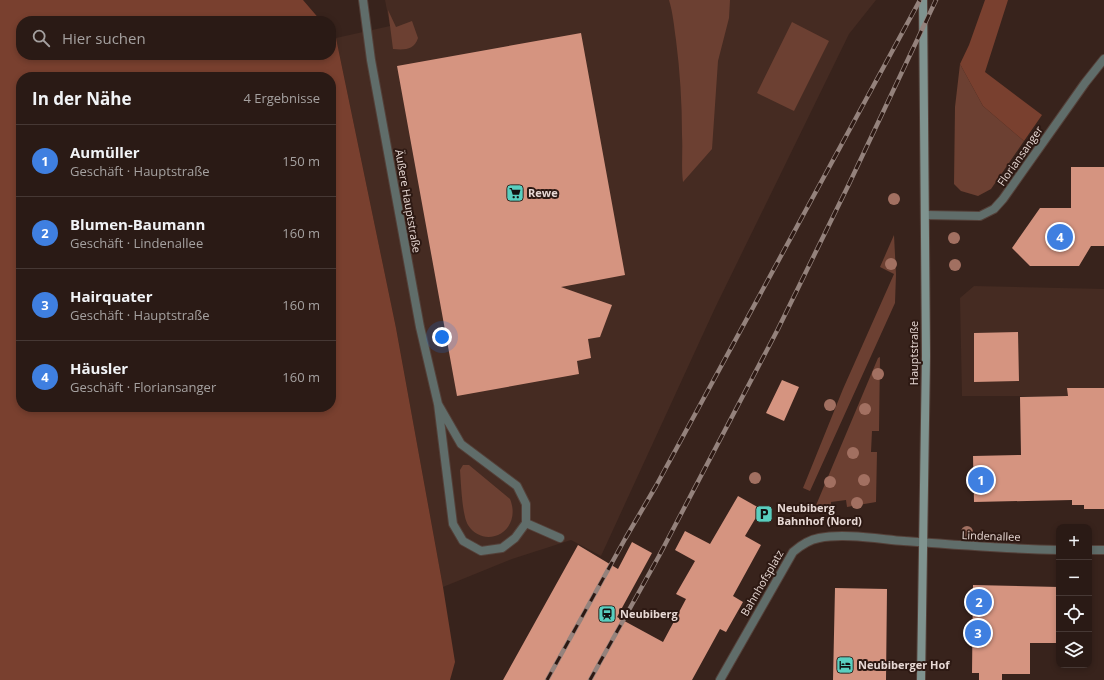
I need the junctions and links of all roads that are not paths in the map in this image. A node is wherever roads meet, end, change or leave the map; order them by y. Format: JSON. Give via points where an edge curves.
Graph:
{"nodes":[{"id":1,"x":363,"y":0,"type":"edge"},
{"id":2,"x":923,"y":0,"type":"edge"},
{"id":3,"x":1104,"y":59,"type":"edge"},
{"id":4,"x":925,"y":215,"type":"junction"},
{"id":5,"x":438,"y":404,"type":"junction"},
{"id":6,"x":526,"y":523,"type":"junction"},
{"id":7,"x":560,"y":538,"type":"dead end"},
{"id":8,"x":923,"y":543,"type":"junction"},
{"id":9,"x":1056,"y":550,"type":"edge"},
{"id":10,"x":1092,"y":550,"type":"edge"},
{"id":11,"x":1104,"y":550,"type":"edge"},
{"id":12,"x":720,"y":680,"type":"edge"},
{"id":13,"x":921,"y":680,"type":"edge"}],
"edges":[{"from":1,"to":5,"type":"street","name":"Äußere Hauptstraße","via":[[371,60],[418,319]]},
{"from":2,"to":4,"type":"street","name":"Hauptstraße"},
{"from":3,"to":4,"type":"street","name":"Floriansanger","via":[[994,209],[980,216]]},
{"from":4,"to":8,"type":"street","name":"Hauptstraße"},
{"from":5,"to":6,"type":"street","name":"Äußere Hauptstraße","via":[[461,444],[517,486],[526,504]]},
{"from":5,"to":6,"type":"street","name":"Äußere Hauptstraße","via":[[453,524],[463,541],[481,551],[502,548],[515,538]]},
{"from":6,"to":7,"type":"street"},
{"from":8,"to":9,"type":"street","name":"Lindenallee"},
{"from":8,"to":12,"type":"street","name":"Bahnhofsplatz","via":[[834,536],[804,542],[793,552]]},
{"from":8,"to":13,"type":"street","name":"Hauptstraße"},
{"from":10,"to":11,"type":"street"}]}
